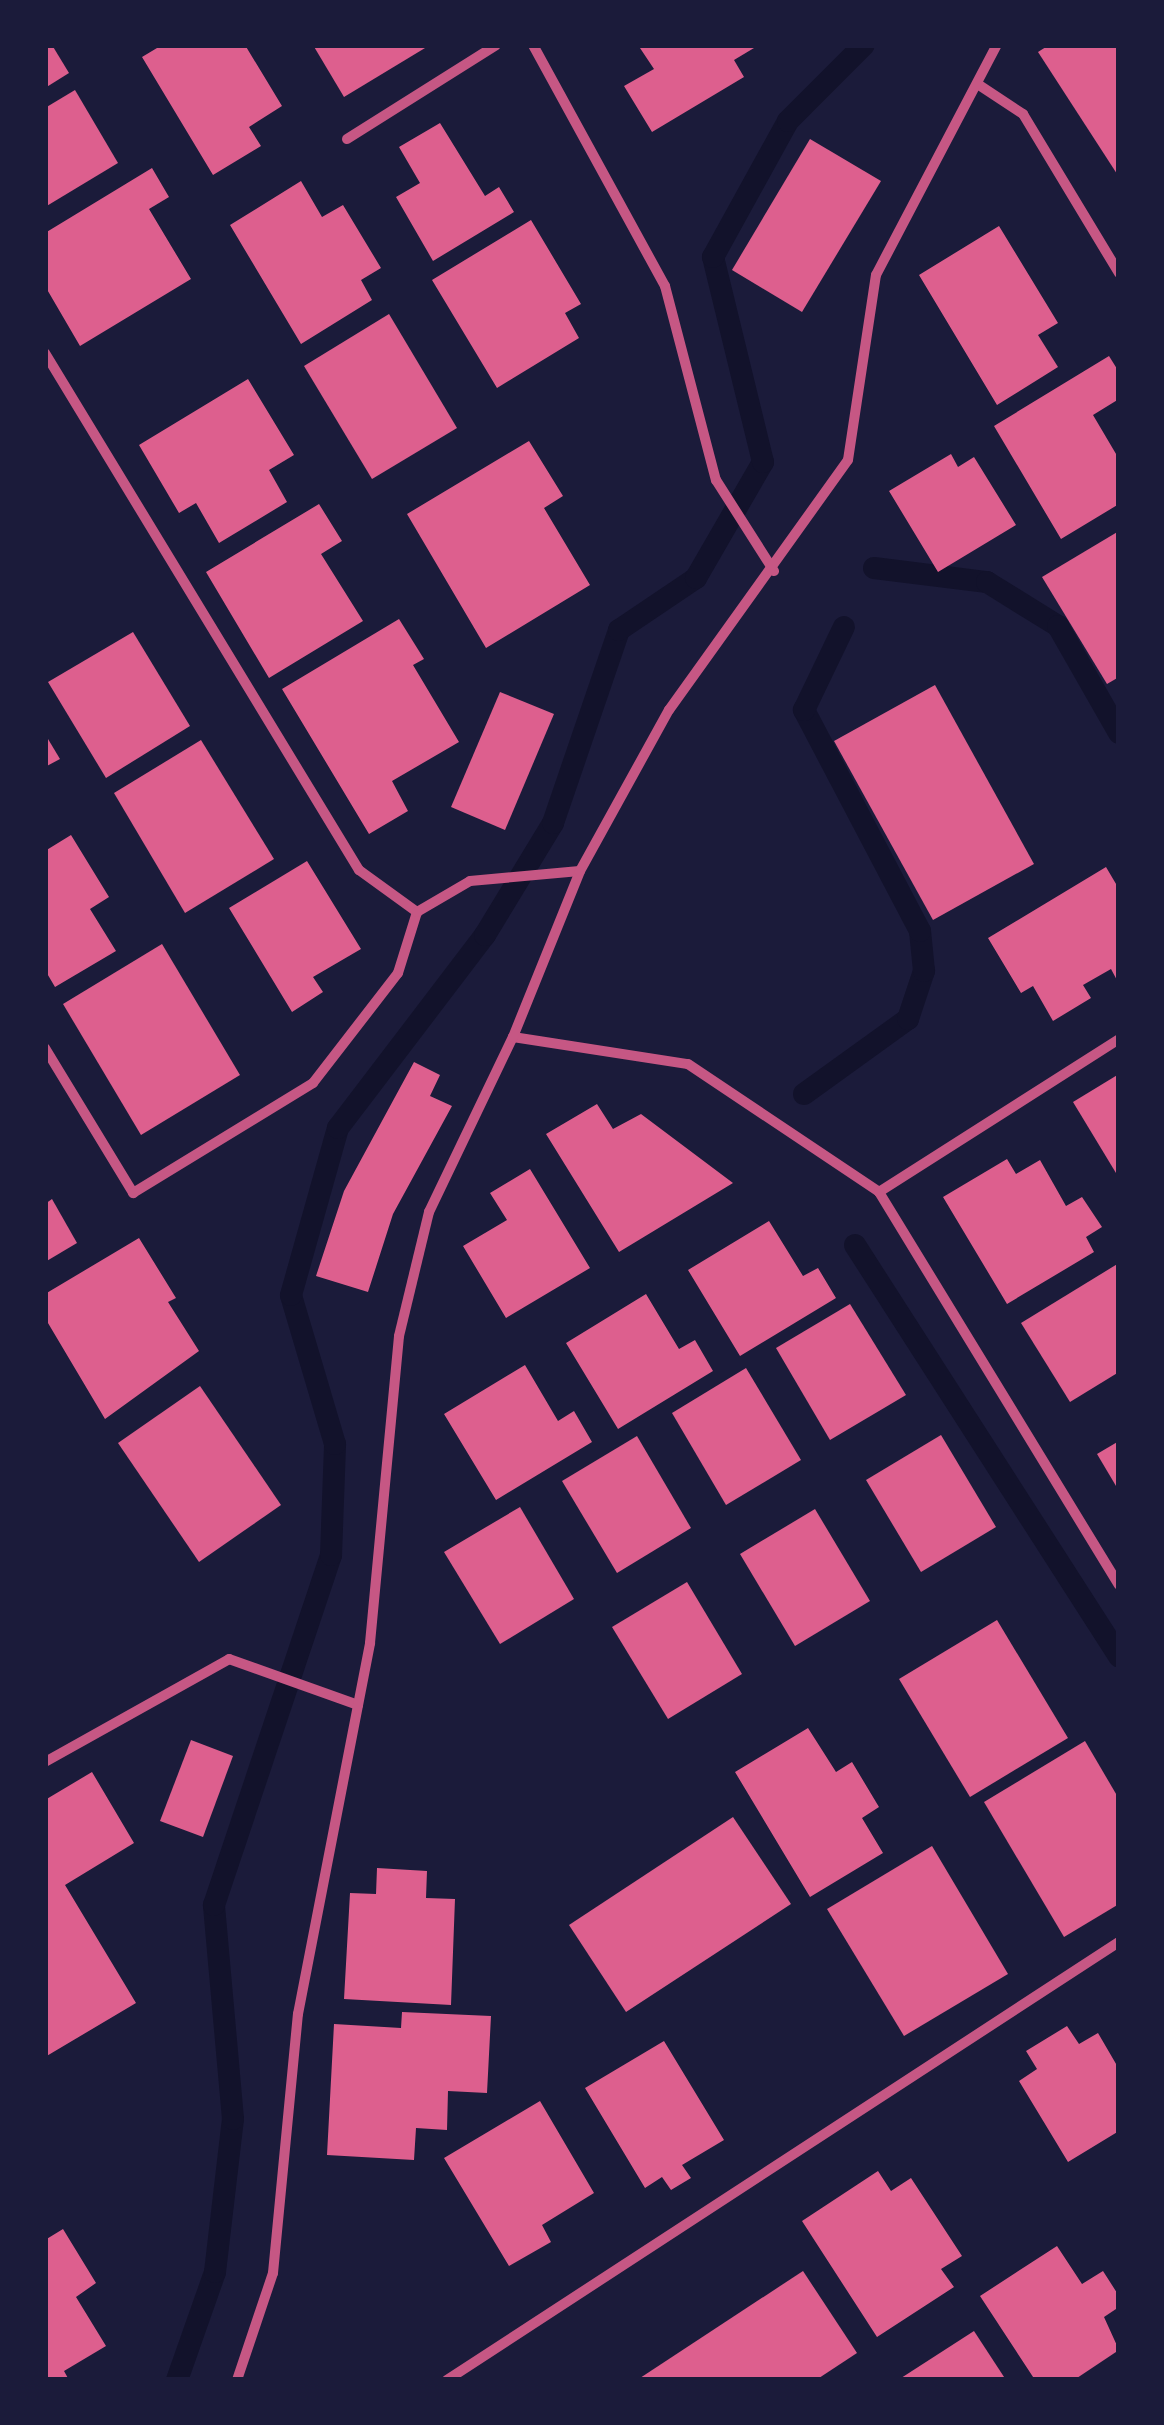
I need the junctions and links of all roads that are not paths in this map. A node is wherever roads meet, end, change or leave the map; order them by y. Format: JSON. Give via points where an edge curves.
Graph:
{"nodes":[{"id":1,"x":496,"y":45,"type":"edge"},
{"id":2,"x":533,"y":45,"type":"edge"},
{"id":3,"x":997,"y":45,"type":"edge"},
{"id":4,"x":980,"y":85,"type":"junction"},
{"id":5,"x":347,"y":139,"type":"dead end"},
{"id":6,"x":1119,"y":273,"type":"edge"},
{"id":7,"x":45,"y":352,"type":"edge"},
{"id":8,"x":774,"y":571,"type":"junction"},
{"id":9,"x":580,"y":870,"type":"junction"},
{"id":10,"x":417,"y":912,"type":"junction"},
{"id":11,"x":513,"y":1038,"type":"junction"},
{"id":12,"x":1119,"y":1039,"type":"edge"},
{"id":13,"x":45,"y":1048,"type":"edge"},
{"id":14,"x":879,"y":1192,"type":"junction"},
{"id":15,"x":1119,"y":1585,"type":"edge"},
{"id":16,"x":358,"y":1704,"type":"junction"},
{"id":17,"x":45,"y":1762,"type":"edge"},
{"id":18,"x":1119,"y":1942,"type":"edge"},
{"id":19,"x":237,"y":2380,"type":"edge"},
{"id":20,"x":447,"y":2380,"type":"edge"}],
"edges":[{"from":1,"to":5,"type":"street"},
{"from":2,"to":8,"type":"street","via":[[665,286],[716,480]]},
{"from":3,"to":4,"type":"street"},
{"from":4,"to":6,"type":"street","via":[[1023,114]]},
{"from":4,"to":8,"type":"street","via":[[876,274],[848,460]]},
{"from":7,"to":10,"type":"street","via":[[359,870]]},
{"from":8,"to":9,"type":"street","via":[[669,710]]},
{"from":9,"to":10,"type":"street","via":[[470,882]]},
{"from":9,"to":11,"type":"street"},
{"from":10,"to":13,"type":"street","via":[[398,973],[312,1084],[133,1193]]},
{"from":11,"to":14,"type":"street","via":[[688,1064]]},
{"from":11,"to":16,"type":"street","via":[[429,1212],[399,1336],[370,1643]]},
{"from":12,"to":14,"type":"street"},
{"from":14,"to":15,"type":"street"},
{"from":16,"to":17,"type":"street","via":[[229,1659]]},
{"from":16,"to":19,"type":"street","via":[[298,2014],[273,2273]]},
{"from":18,"to":20,"type":"street"}]}
